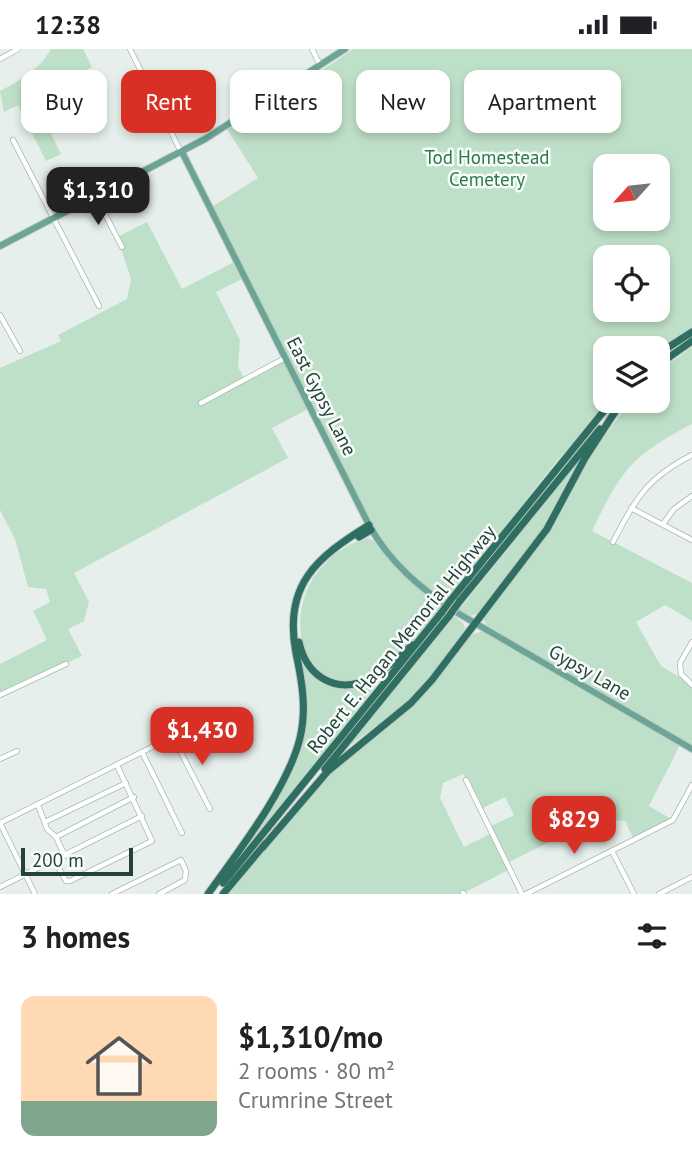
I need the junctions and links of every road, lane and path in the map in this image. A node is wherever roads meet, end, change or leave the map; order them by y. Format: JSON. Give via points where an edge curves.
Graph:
{"nodes":[{"id":1,"x":18,"y":49,"type":"edge"},
{"id":2,"x":130,"y":49,"type":"edge"},
{"id":3,"x":312,"y":49,"type":"edge"},
{"id":4,"x":345,"y":49,"type":"edge"},
{"id":5,"x":0,"y":59,"type":"edge"},
{"id":6,"x":320,"y":65,"type":"junction"},
{"id":7,"x":13,"y":140,"type":"dead end"},
{"id":8,"x":181,"y":152,"type":"junction"},
{"id":9,"x":96,"y":197,"type":"junction"},
{"id":10,"x":54,"y":218,"type":"junction"},
{"id":11,"x":0,"y":246,"type":"edge"},
{"id":12,"x":122,"y":247,"type":"dead end"},
{"id":13,"x":99,"y":306,"type":"dead end"},
{"id":14,"x":0,"y":314,"type":"edge"},
{"id":15,"x":692,"y":332,"type":"edge"},
{"id":16,"x":692,"y":341,"type":"edge"},
{"id":17,"x":670,"y":346,"type":"edge"},
{"id":18,"x":20,"y":351,"type":"dead end"},
{"id":19,"x":670,"y":357,"type":"edge"},
{"id":20,"x":285,"y":358,"type":"junction"},
{"id":21,"x":201,"y":403,"type":"dead end"},
{"id":22,"x":603,"y":413,"type":"edge"},
{"id":23,"x":612,"y":413,"type":"edge"},
{"id":24,"x":614,"y":413,"type":"edge"},
{"id":25,"x":692,"y":455,"type":"edge"},
{"id":26,"x":692,"y":496,"type":"edge"},
{"id":27,"x":631,"y":508,"type":"junction"},
{"id":28,"x":663,"y":525,"type":"junction"},
{"id":29,"x":370,"y":527,"type":"junction"},
{"id":30,"x":691,"y":539,"type":"edge"},
{"id":31,"x":613,"y":542,"type":"dead end"},
{"id":32,"x":455,"y":602,"type":"junction"},
{"id":33,"x":446,"y":614,"type":"junction"},
{"id":34,"x":473,"y":622,"type":"junction"},
{"id":35,"x":423,"y":636,"type":"junction"},
{"id":36,"x":692,"y":642,"type":"edge"},
{"id":37,"x":66,"y":664,"type":"dead end"},
{"id":38,"x":692,"y":685,"type":"edge"},
{"id":39,"x":0,"y":695,"type":"edge"},
{"id":40,"x":208,"y":719,"type":"dead end"},
{"id":41,"x":173,"y":737,"type":"junction"},
{"id":42,"x":692,"y":749,"type":"edge"},
{"id":43,"x":17,"y":751,"type":"dead end"},
{"id":44,"x":142,"y":752,"type":"junction"},
{"id":45,"x":0,"y":759,"type":"edge"},
{"id":46,"x":117,"y":765,"type":"junction"},
{"id":47,"x":466,"y":780,"type":"dead end"},
{"id":48,"x":126,"y":783,"type":"junction"},
{"id":49,"x":692,"y":785,"type":"edge"},
{"id":50,"x":134,"y":797,"type":"junction"},
{"id":51,"x":38,"y":805,"type":"junction"},
{"id":52,"x":210,"y":809,"type":"dead end"},
{"id":53,"x":142,"y":816,"type":"junction"},
{"id":54,"x":45,"y":822,"type":"junction"},
{"id":55,"x":0,"y":823,"type":"edge"},
{"id":56,"x":182,"y":833,"type":"dead end"},
{"id":57,"x":56,"y":837,"type":"junction"},
{"id":58,"x":263,"y":847,"type":"junction"},
{"id":59,"x":612,"y":851,"type":"junction"},
{"id":60,"x":65,"y":856,"type":"junction"},
{"id":61,"x":55,"y":861,"type":"junction"},
{"id":62,"x":26,"y":875,"type":"junction"},
{"id":63,"x":692,"y":877,"type":"edge"},
{"id":64,"x":0,"y":887,"type":"edge"},
{"id":65,"x":35,"y":894,"type":"edge"},
{"id":66,"x":113,"y":894,"type":"edge"},
{"id":67,"x":159,"y":894,"type":"edge"},
{"id":68,"x":210,"y":894,"type":"edge"},
{"id":69,"x":223,"y":894,"type":"edge"},
{"id":70,"x":524,"y":894,"type":"edge"},
{"id":71,"x":634,"y":894,"type":"edge"},
{"id":72,"x":659,"y":894,"type":"edge"}],
"edges":[{"from":1,"to":5,"type":"street"},
{"from":2,"to":8,"type":"street"},
{"from":3,"to":6,"type":"street"},
{"from":4,"to":6,"type":"main road"},
{"from":6,"to":8,"type":"main road"},
{"from":7,"to":10,"type":"street"},
{"from":8,"to":9,"type":"main road"},
{"from":8,"to":20,"type":"main road","name":"East Gypsy Lane"},
{"from":9,"to":10,"type":"main road"},
{"from":9,"to":12,"type":"street"},
{"from":10,"to":11,"type":"main road"},
{"from":10,"to":13,"type":"street"},
{"from":14,"to":18,"type":"street"},
{"from":15,"to":17,"type":"highway"},
{"from":16,"to":19,"type":"highway"},
{"from":20,"to":21,"type":"street"},
{"from":20,"to":29,"type":"main road","name":"East Gypsy Lane"},
{"from":22,"to":32,"type":"highway","name":"Robert E. Hagan Memorial Highway"},
{"from":23,"to":32,"type":"highway","name":"Robert E. Hagan Memorial Highway"},
{"from":24,"to":34,"type":"highway","via":[[547,529]]},
{"from":25,"to":27,"type":"street","via":[[653,478]]},
{"from":26,"to":28,"type":"street","via":[[674,509]]},
{"from":27,"to":28,"type":"street"},
{"from":27,"to":31,"type":"street"},
{"from":28,"to":30,"type":"street"},
{"from":29,"to":34,"type":"main road","name":"East Gypsy Lane","via":[[419,588]]},
{"from":29,"to":35,"type":"highway","via":[[327,557],[307,583],[297,618],[304,658],[321,677],[352,685],[382,671]]},
{"from":29,"to":68,"type":"highway","via":[[323,555],[305,579],[293,620],[303,694],[297,747],[279,786]]},
{"from":32,"to":33,"type":"highway","name":"Robert E. Hagan Memorial Highway","bridge":true},
{"from":33,"to":35,"type":"highway","name":"Robert E. Hagan Memorial Highway"},
{"from":33,"to":58,"type":"highway","name":"Robert E. Hagan Memorial Highway"},
{"from":34,"to":42,"type":"main road","name":"Gypsy Lane"},
{"from":34,"to":58,"type":"highway","via":[[419,695],[335,764]]},
{"from":35,"to":68,"type":"highway","name":"Robert E. Hagan Memorial Highway","via":[[265,834]]},
{"from":36,"to":38,"type":"street","via":[[680,663],[681,674]]},
{"from":37,"to":39,"type":"street"},
{"from":40,"to":41,"type":"street"},
{"from":41,"to":44,"type":"street"},
{"from":41,"to":52,"type":"street"},
{"from":43,"to":45,"type":"street"},
{"from":44,"to":46,"type":"street"},
{"from":44,"to":56,"type":"street"},
{"from":46,"to":48,"type":"street"},
{"from":46,"to":51,"type":"street"},
{"from":47,"to":70,"type":"street"},
{"from":48,"to":50,"type":"street"},
{"from":48,"to":54,"type":"street"},
{"from":49,"to":59,"type":"street","via":[[673,820]]},
{"from":50,"to":53,"type":"street"},
{"from":50,"to":57,"type":"street"},
{"from":51,"to":54,"type":"street"},
{"from":51,"to":55,"type":"street"},
{"from":53,"to":60,"type":"street"},
{"from":53,"to":61,"type":"street","via":[[153,838],[149,844],[71,881],[66,881]]},
{"from":54,"to":57,"type":"street"},
{"from":55,"to":62,"type":"street"},
{"from":57,"to":60,"type":"street"},
{"from":58,"to":69,"type":"highway","name":"Robert E. Hagan Memorial Highway"},
{"from":59,"to":70,"type":"street"},
{"from":59,"to":71,"type":"street"},
{"from":60,"to":61,"type":"street"},
{"from":61,"to":62,"type":"street"},
{"from":62,"to":64,"type":"street"},
{"from":62,"to":65,"type":"street"},
{"from":63,"to":72,"type":"street"},
{"from":66,"to":67,"type":"street","via":[[181,860],[185,880]]}]}
